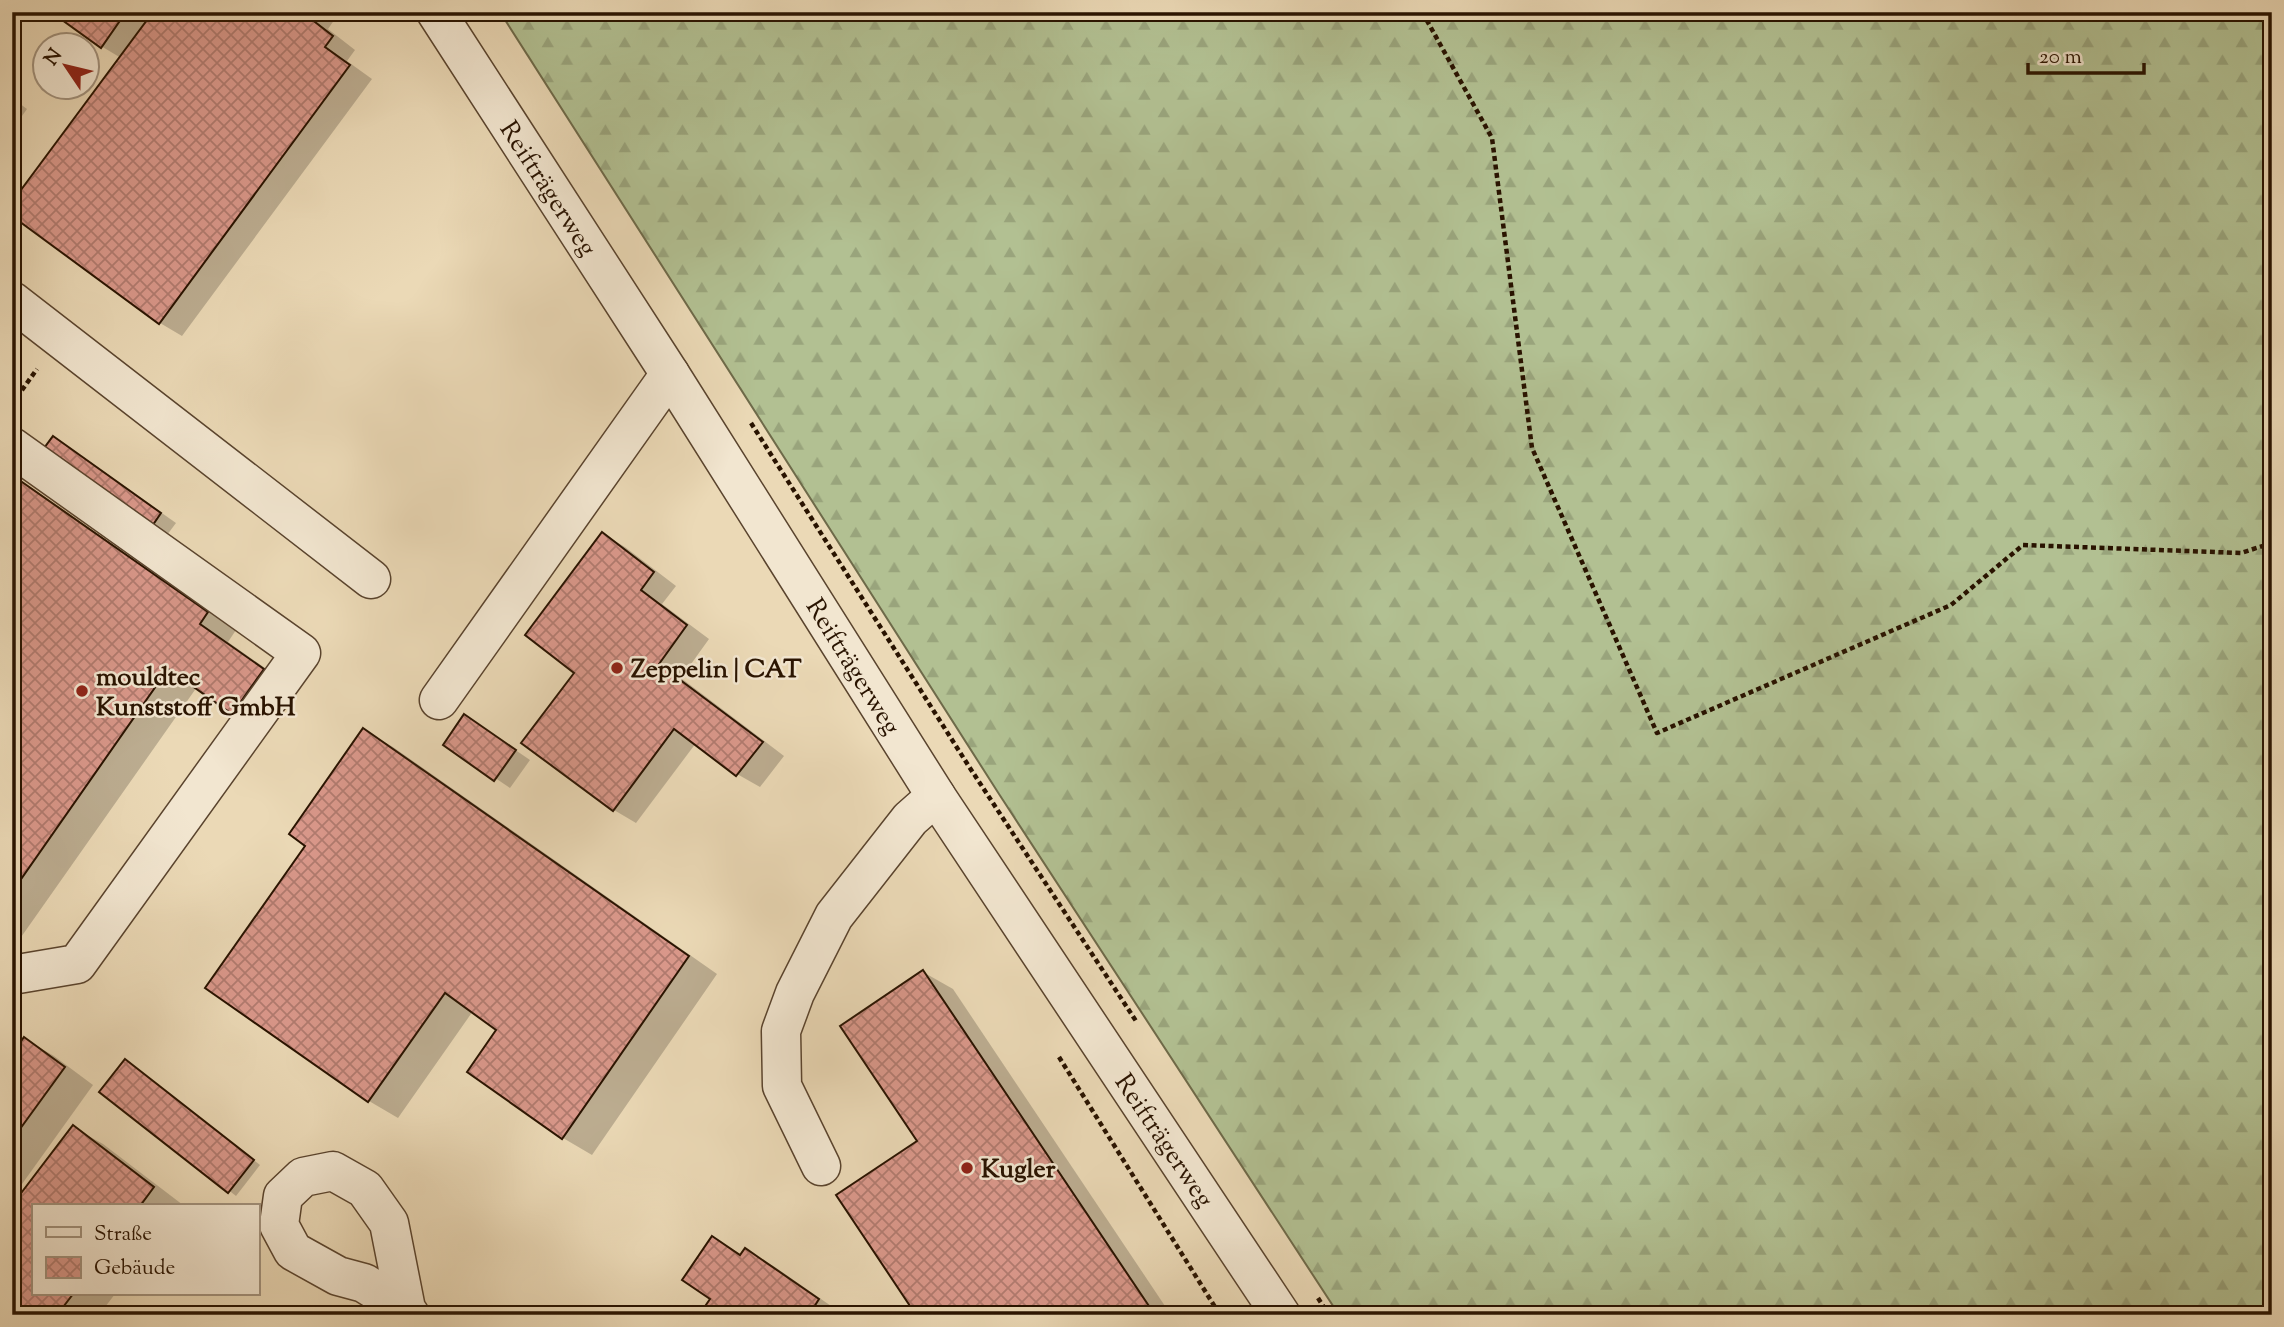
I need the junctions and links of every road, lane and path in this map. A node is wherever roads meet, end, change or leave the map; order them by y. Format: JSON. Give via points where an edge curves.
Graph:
{"nodes":[{"id":1,"x":436,"y":12,"type":"edge"},
{"id":2,"x":1425,"y":12,"type":"edge"},
{"id":3,"x":12,"y":301,"type":"edge"},
{"id":4,"x":670,"y":374,"type":"junction"},
{"id":5,"x":747,"y":417,"type":"dead end"},
{"id":6,"x":12,"y":447,"type":"edge"},
{"id":7,"x":2272,"y":543,"type":"edge"},
{"id":8,"x":372,"y":579,"type":"dead end"},
{"id":9,"x":439,"y":700,"type":"dead end"},
{"id":10,"x":936,"y":796,"type":"junction"},
{"id":11,"x":12,"y":975,"type":"edge"},
{"id":12,"x":1142,"y":1030,"type":"dead end"},
{"id":13,"x":821,"y":1166,"type":"dead end"},
{"id":14,"x":1315,"y":1293,"type":"dead end"},
{"id":15,"x":1281,"y":1315,"type":"edge"},
{"id":16,"x":1329,"y":1315,"type":"edge"}],
"edges":[{"from":1,"to":4,"type":"street","name":"Reifträgerweg"},
{"from":2,"to":7,"type":"path","via":[[1492,138],[1532,449],[1657,733],[1951,605],[2023,545],[2241,553]]},
{"from":3,"to":8,"type":"street"},
{"from":4,"to":9,"type":"street"},
{"from":4,"to":10,"type":"street","name":"Reifträgerweg"},
{"from":5,"to":12,"type":"path"},
{"from":6,"to":11,"type":"street","via":[[301,653],[77,964]]},
{"from":10,"to":13,"type":"street","via":[[910,819],[834,916],[781,1031],[782,1086]]},
{"from":10,"to":15,"type":"street","name":"Reifträgerweg"},
{"from":14,"to":16,"type":"path"}]}
